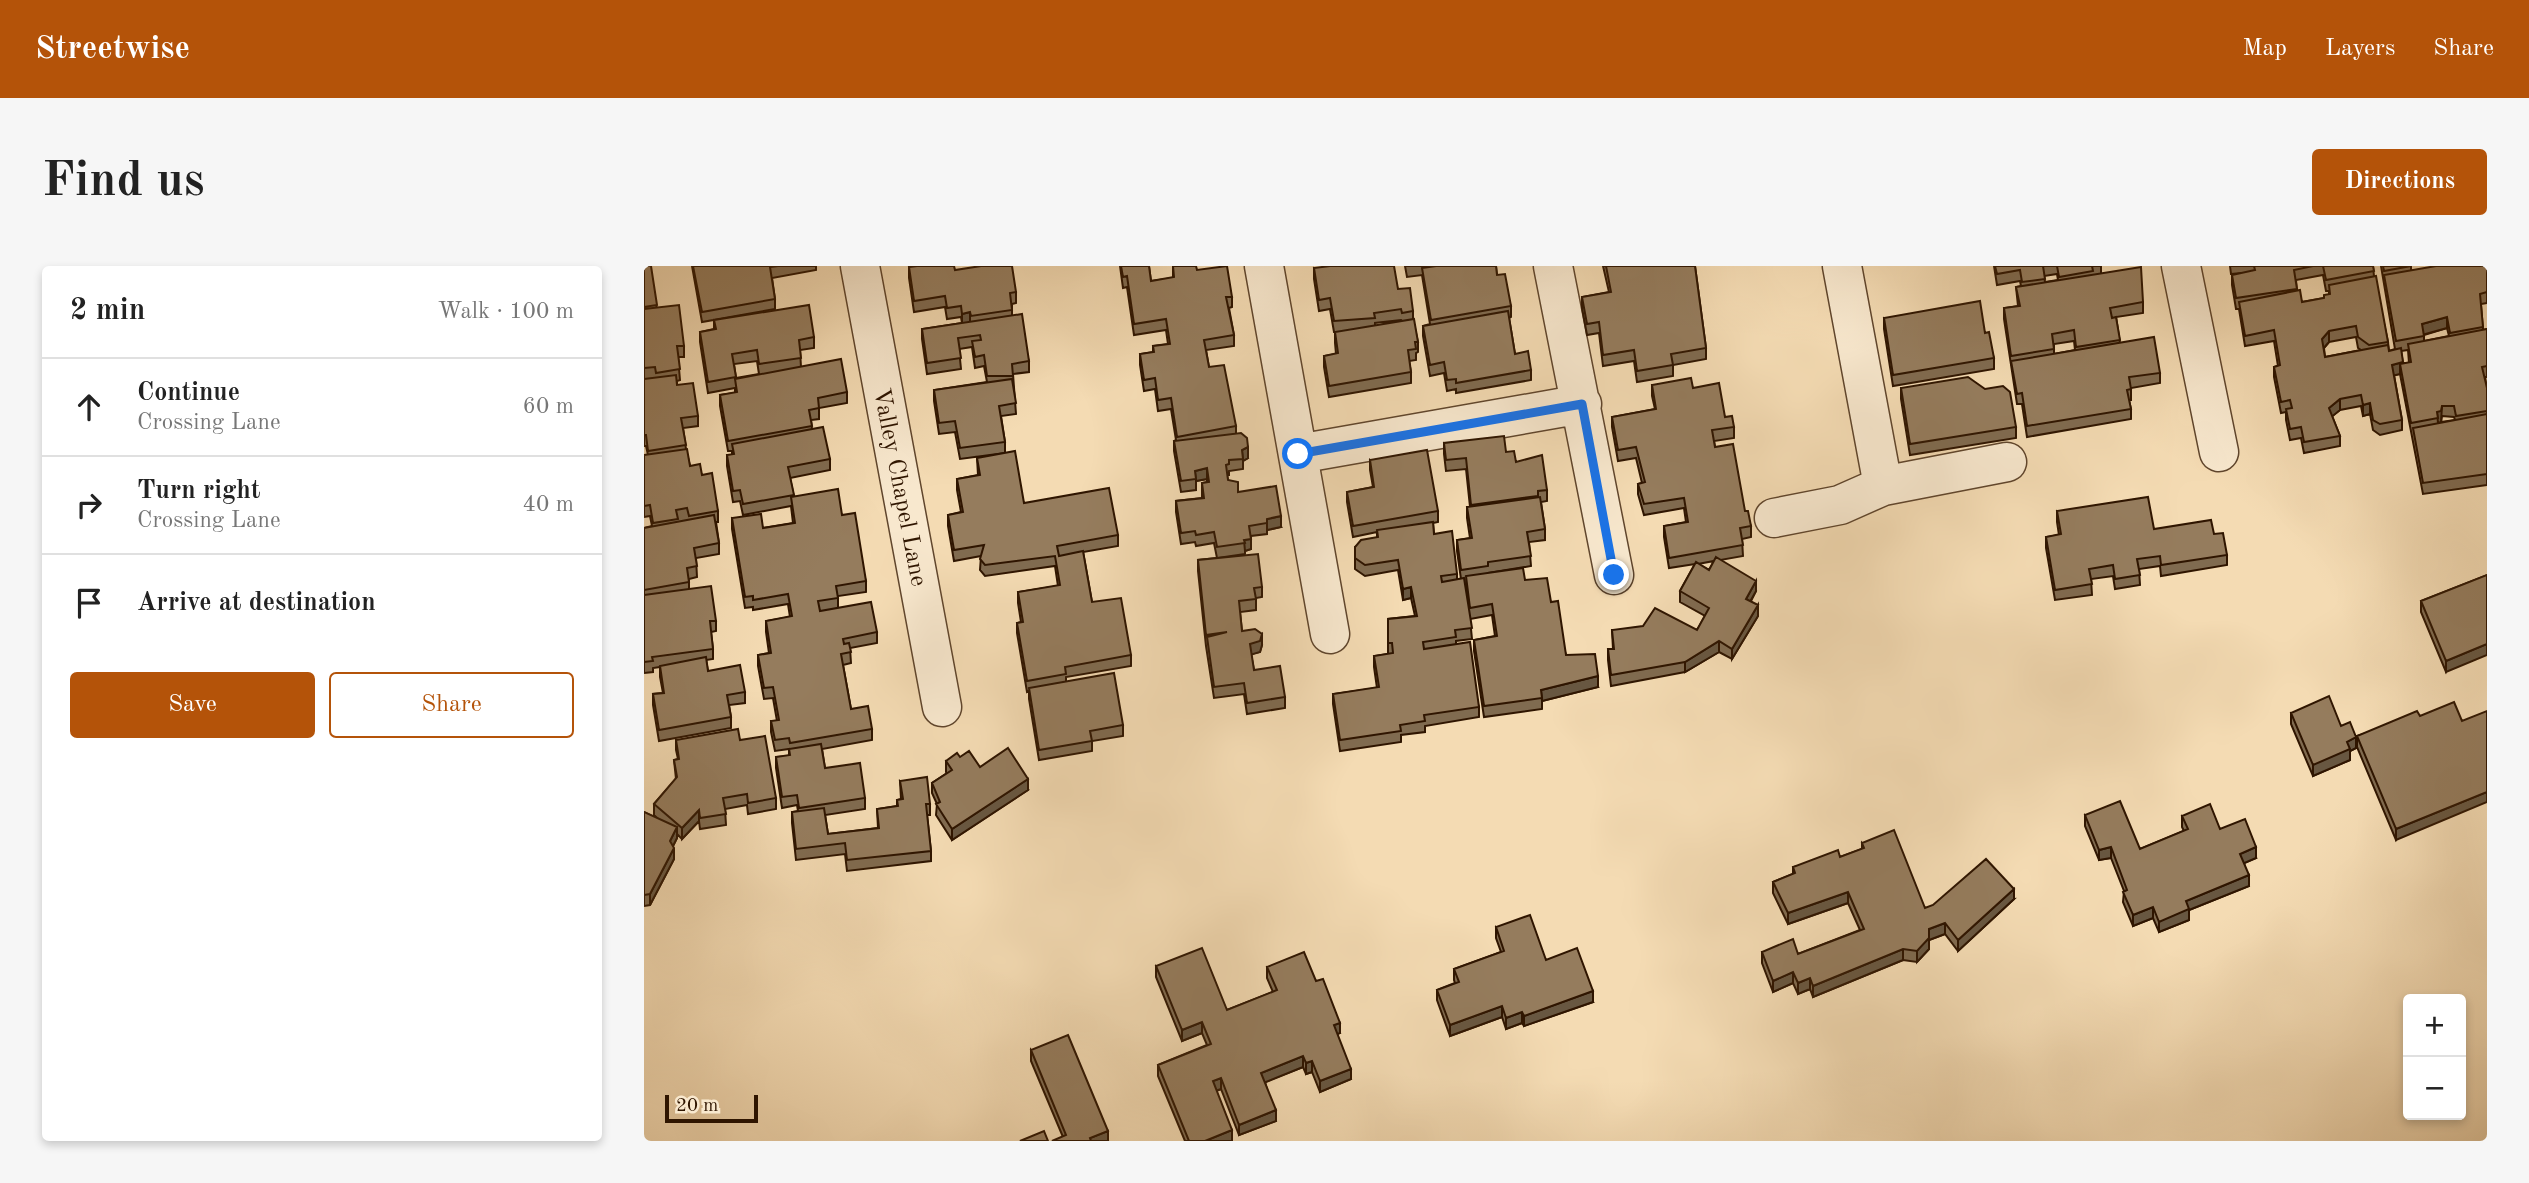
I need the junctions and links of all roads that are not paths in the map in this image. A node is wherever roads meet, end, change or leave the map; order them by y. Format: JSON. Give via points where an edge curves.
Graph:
{"nodes":[{"id":1,"x":860,"y":266,"type":"edge"},
{"id":2,"x":1264,"y":266,"type":"edge"},
{"id":3,"x":1553,"y":266,"type":"edge"},
{"id":4,"x":1842,"y":266,"type":"edge"},
{"id":5,"x":2181,"y":266,"type":"edge"},
{"id":6,"x":1582,"y":404,"type":"junction"},
{"id":7,"x":2219,"y":452,"type":"dead end"},
{"id":8,"x":1298,"y":454,"type":"junction"},
{"id":9,"x":2007,"y":462,"type":"dead end"},
{"id":10,"x":1883,"y":486,"type":"junction"},
{"id":11,"x":1774,"y":518,"type":"dead end"},
{"id":12,"x":1614,"y":575,"type":"dead end"},
{"id":13,"x":1331,"y":634,"type":"dead end"},
{"id":14,"x":942,"y":707,"type":"dead end"}],
"edges":[{"from":1,"to":14,"type":"street","name":"Valley Chapel Lane"},
{"from":2,"to":8,"type":"street"},
{"from":3,"to":6,"type":"street"},
{"from":4,"to":10,"type":"street"},
{"from":5,"to":7,"type":"street"},
{"from":6,"to":8,"type":"street"},
{"from":6,"to":12,"type":"street"},
{"from":8,"to":13,"type":"street"},
{"from":9,"to":10,"type":"street"},
{"from":10,"to":11,"type":"street","via":[[1840,505]]}]}
